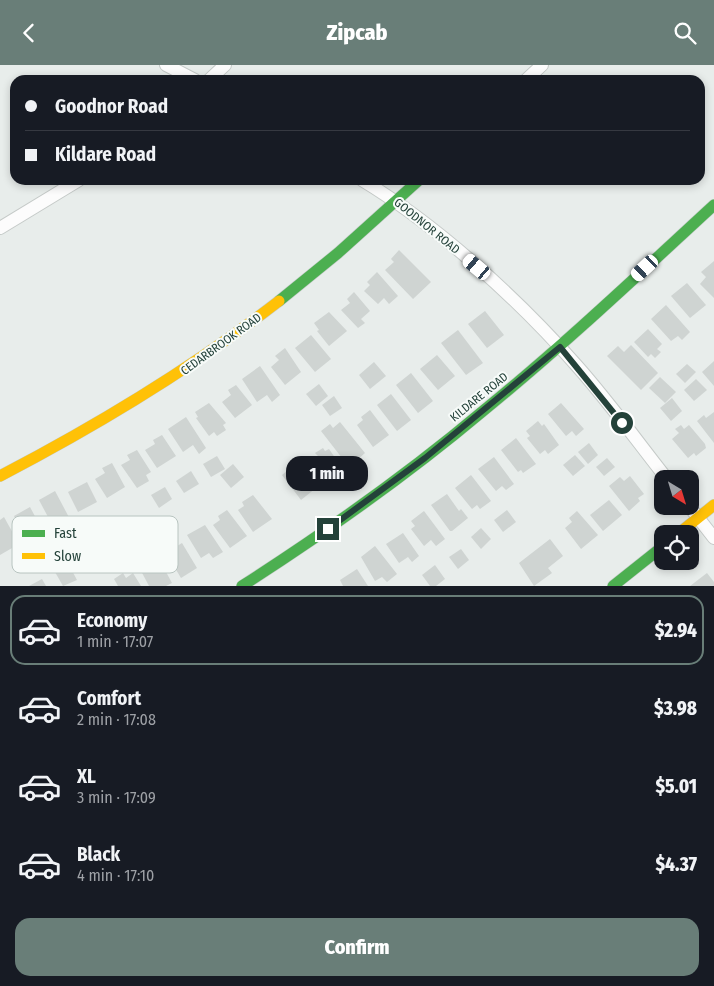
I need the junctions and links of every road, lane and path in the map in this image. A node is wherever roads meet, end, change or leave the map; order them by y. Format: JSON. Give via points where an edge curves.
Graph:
{"nodes":[{"id":1,"x":166,"y":65,"type":"edge"},
{"id":2,"x":225,"y":65,"type":"edge"},
{"id":3,"x":542,"y":65,"type":"edge"},
{"id":4,"x":185,"y":75,"type":"edge"},
{"id":5,"x":214,"y":75,"type":"edge"},
{"id":6,"x":531,"y":75,"type":"edge"},
{"id":7,"x":71,"y":185,"type":"edge"},
{"id":8,"x":370,"y":185,"type":"edge"},
{"id":9,"x":414,"y":185,"type":"edge"},
{"id":10,"x":397,"y":201,"type":"junction"},
{"id":11,"x":714,"y":205,"type":"edge"},
{"id":12,"x":0,"y":228,"type":"edge"},
{"id":13,"x":560,"y":347,"type":"junction"},
{"id":14,"x":660,"y":470,"type":"edge"},
{"id":15,"x":0,"y":476,"type":"edge"},
{"id":16,"x":714,"y":505,"type":"edge"},
{"id":17,"x":696,"y":515,"type":"edge"},
{"id":18,"x":698,"y":518,"type":"junction"},
{"id":19,"x":689,"y":525,"type":"edge"},
{"id":20,"x":714,"y":538,"type":"edge"},
{"id":21,"x":654,"y":553,"type":"edge"},
{"id":22,"x":242,"y":586,"type":"edge"},
{"id":23,"x":613,"y":586,"type":"edge"}],
"edges":[{"from":1,"to":4,"type":"street"},
{"from":2,"to":5,"type":"street"},
{"from":3,"to":6,"type":"street"},
{"from":7,"to":12,"type":"street"},
{"from":8,"to":10,"type":"street","name":"GOODNOR ROAD"},
{"from":9,"to":10,"type":"street","name":"CEDARBROOK ROAD"},
{"from":10,"to":13,"type":"street","name":"GOODNOR ROAD","via":[[490,278]]},
{"from":10,"to":15,"type":"street","name":"CEDARBROOK ROAD","via":[[304,281],[193,365],[126,407]]},
{"from":11,"to":13,"type":"street","name":"KILDARE ROAD"},
{"from":13,"to":14,"type":"street","name":"GOODNOR ROAD"},
{"from":13,"to":22,"type":"street","name":"KILDARE ROAD","via":[[425,458],[343,519]]},
{"from":16,"to":18,"type":"street"},
{"from":17,"to":18,"type":"street"},
{"from":18,"to":19,"type":"street"},
{"from":18,"to":20,"type":"street"},
{"from":21,"to":23,"type":"street"}]}
